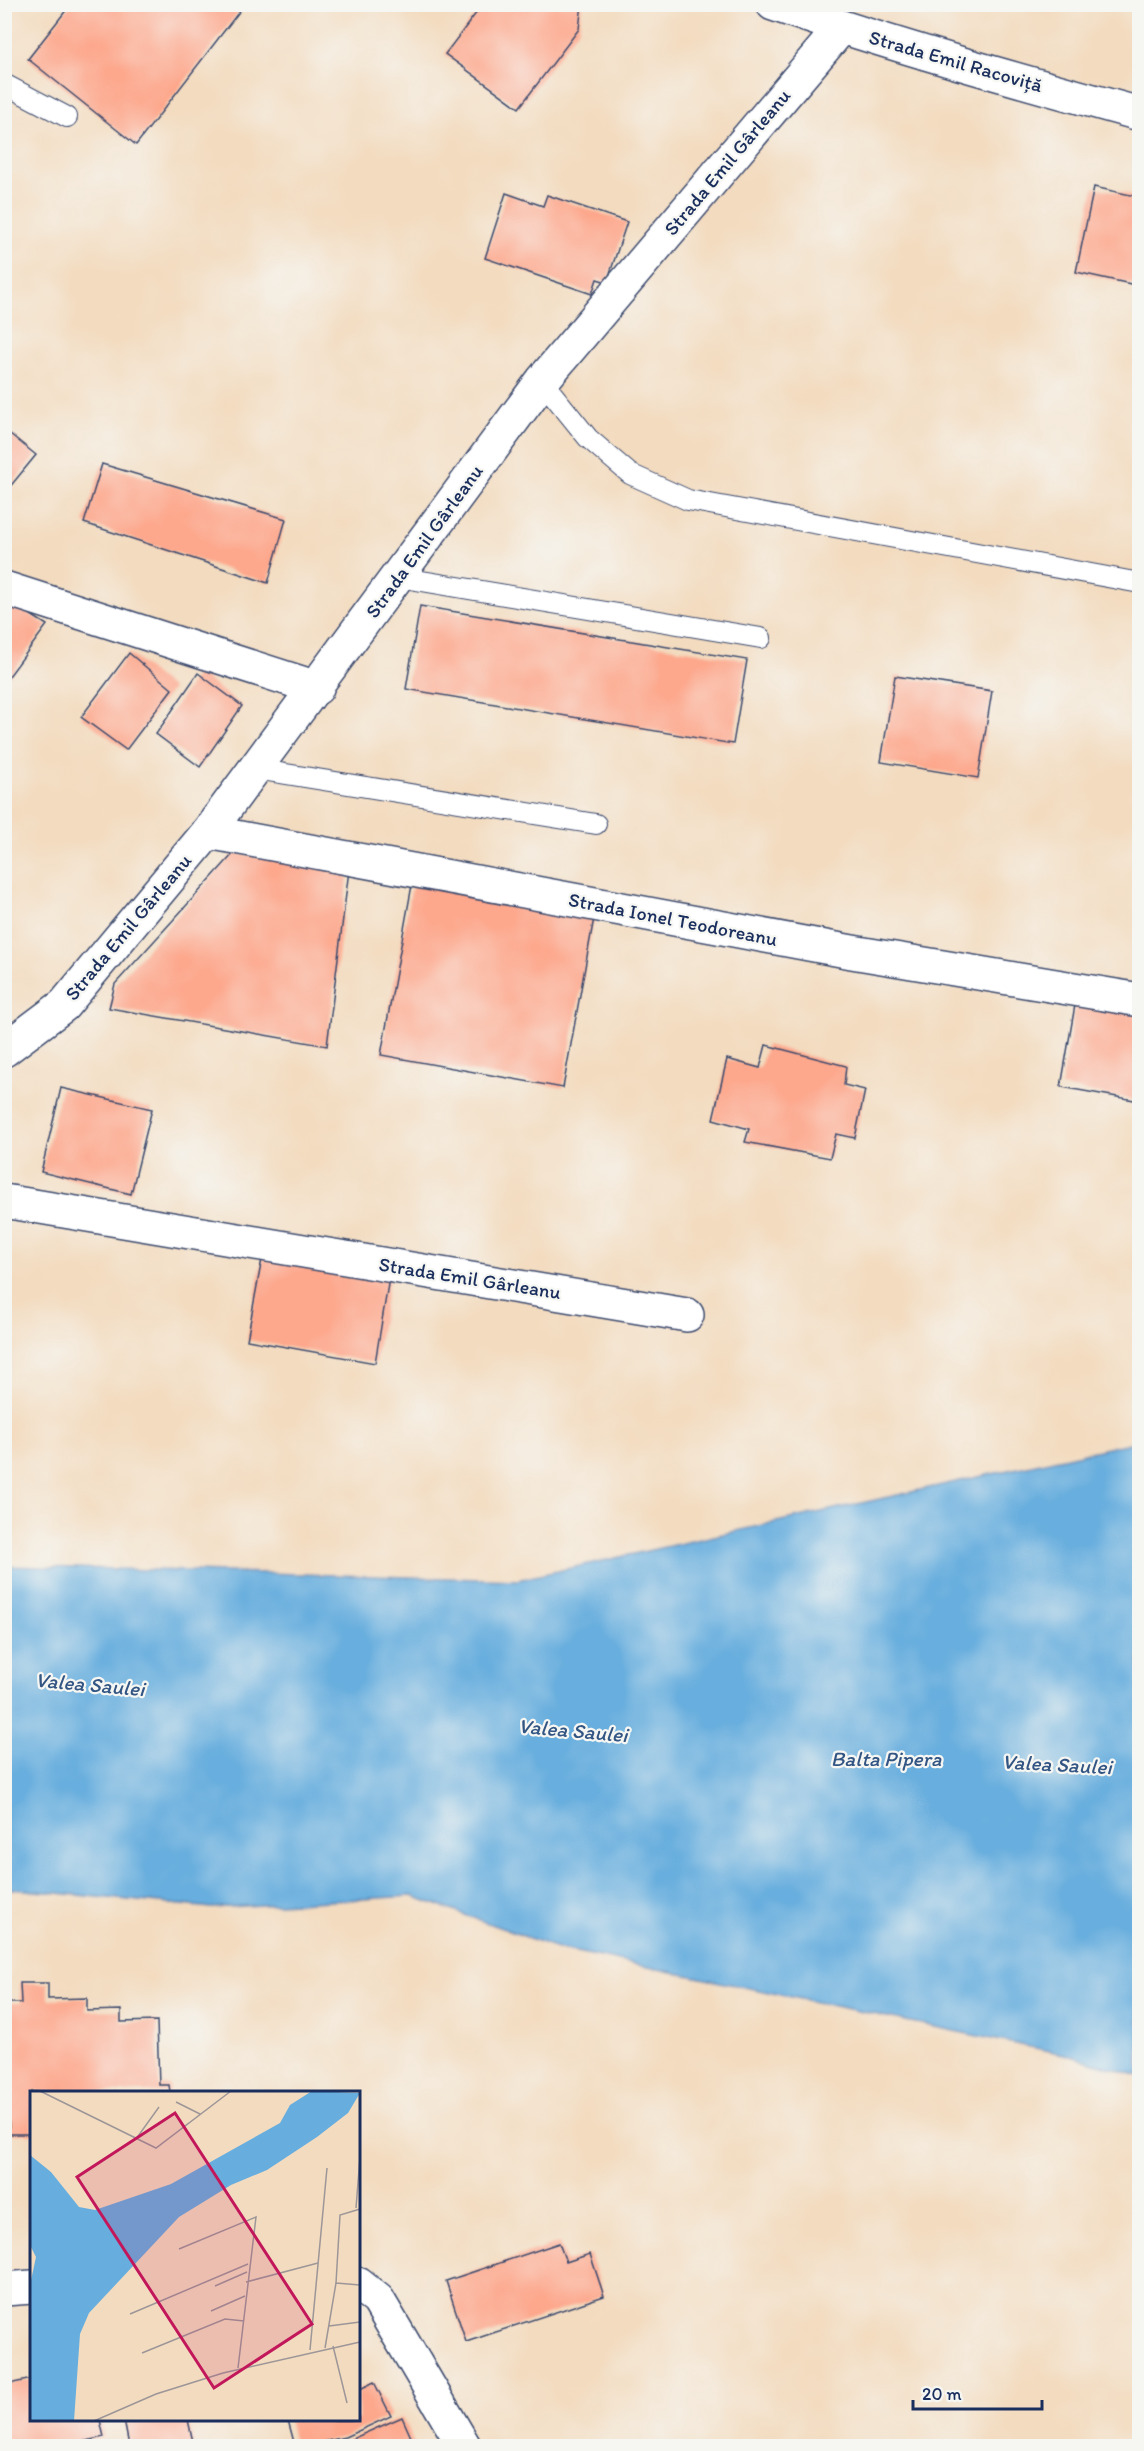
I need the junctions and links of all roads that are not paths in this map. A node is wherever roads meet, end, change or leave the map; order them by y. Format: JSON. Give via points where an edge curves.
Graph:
{"nodes":[{"id":1,"x":773,"y":4,"type":"edge"},
{"id":2,"x":841,"y":28,"type":"junction"},
{"id":3,"x":4,"y":84,"type":"edge"},
{"id":4,"x":1140,"y":114,"type":"edge"},
{"id":5,"x":67,"y":117,"type":"dead end"},
{"id":6,"x":542,"y":381,"type":"junction"},
{"id":7,"x":398,"y":577,"type":"junction"},
{"id":8,"x":1140,"y":583,"type":"edge"},
{"id":9,"x":4,"y":588,"type":"edge"},
{"id":10,"x":761,"y":638,"type":"dead end"},
{"id":11,"x":316,"y":688,"type":"junction"},
{"id":12,"x":255,"y":769,"type":"junction"},
{"id":13,"x":597,"y":824,"type":"dead end"},
{"id":14,"x":208,"y":832,"type":"junction"},
{"id":15,"x":1140,"y":1000,"type":"edge"},
{"id":16,"x":4,"y":1050,"type":"edge"},
{"id":17,"x":4,"y":1202,"type":"edge"},
{"id":18,"x":687,"y":1315,"type":"dead end"},
{"id":19,"x":360,"y":2286,"type":"edge"},
{"id":20,"x":30,"y":2287,"type":"edge"},
{"id":21,"x":4,"y":2289,"type":"edge"},
{"id":22,"x":462,"y":2446,"type":"edge"}],
"edges":[{"from":1,"to":2,"type":"street","name":"Strada Emil Racoviță"},
{"from":2,"to":4,"type":"street","name":"Strada Emil Racoviță"},
{"from":2,"to":6,"type":"street","name":"Strada Emil Gârleanu"},
{"from":3,"to":5,"type":"lane"},
{"from":6,"to":7,"type":"street","name":"Strada Emil Gârleanu"},
{"from":6,"to":8,"type":"lane","via":[[588,438],[630,474],[688,500]]},
{"from":7,"to":10,"type":"lane"},
{"from":7,"to":11,"type":"street","name":"Strada Emil Gârleanu"},
{"from":9,"to":11,"type":"street"},
{"from":11,"to":12,"type":"street","name":"Strada Emil Gârleanu"},
{"from":12,"to":13,"type":"lane"},
{"from":12,"to":14,"type":"street","name":"Strada Emil Gârleanu"},
{"from":14,"to":15,"type":"street","name":"Strada Ionel Teodoreanu","via":[[852,952]]},
{"from":14,"to":16,"type":"street","name":"Strada Emil Gârleanu","via":[[64,1005]]},
{"from":17,"to":18,"type":"street","name":"Strada Emil Gârleanu"},
{"from":19,"to":22,"type":"street","via":[[378,2300]]},
{"from":20,"to":21,"type":"street"}]}
